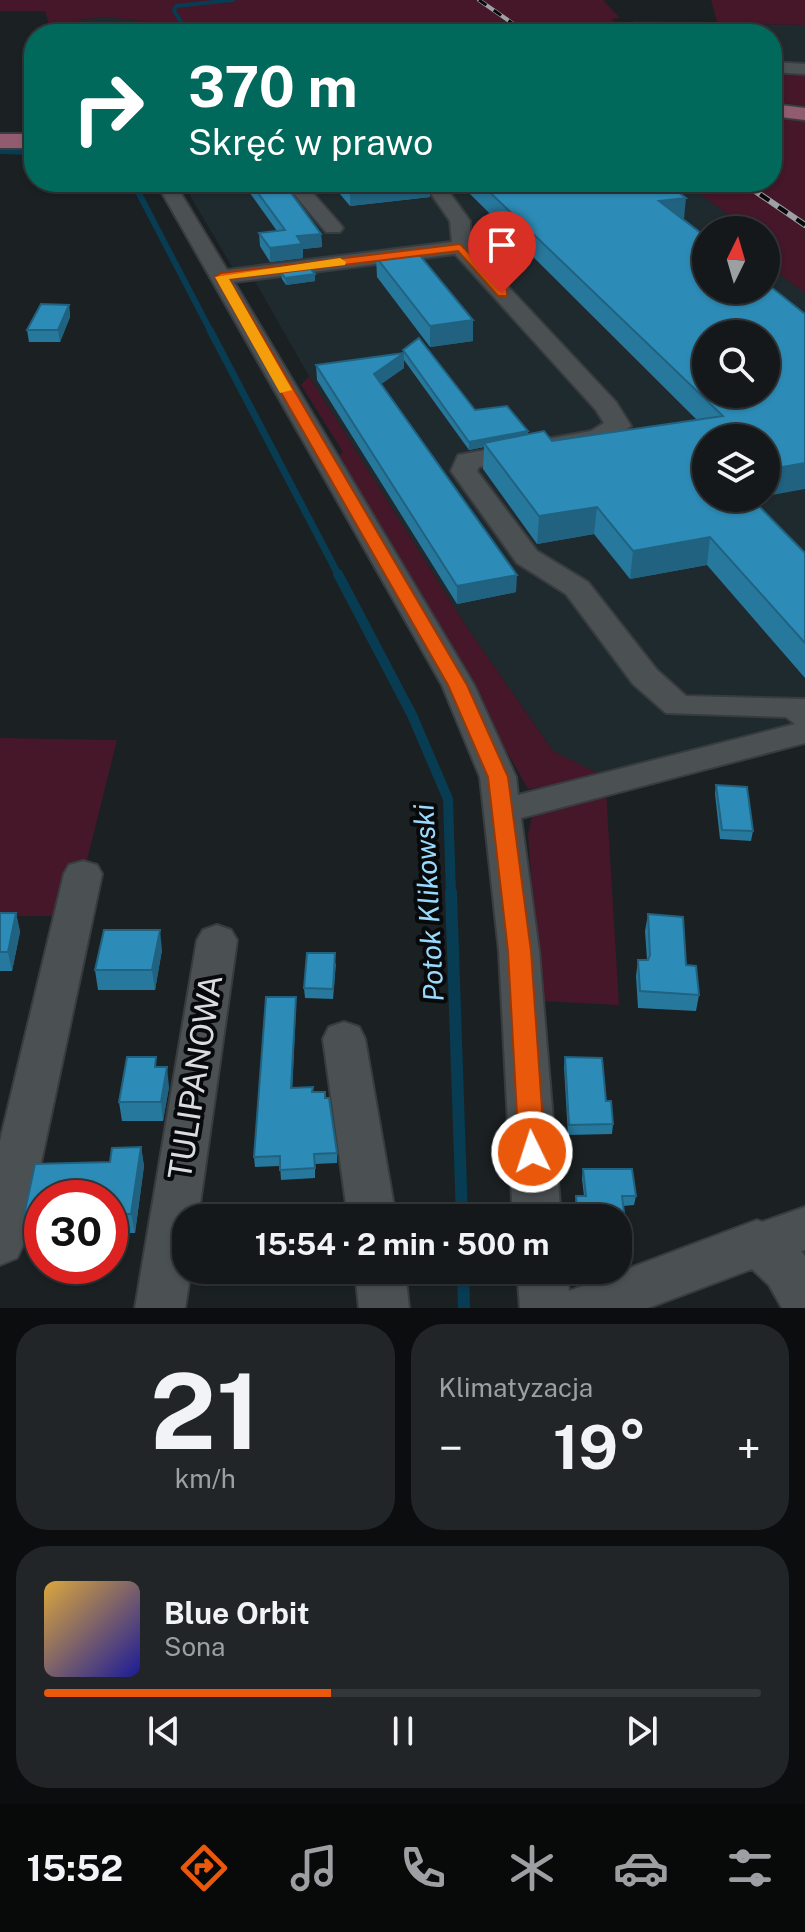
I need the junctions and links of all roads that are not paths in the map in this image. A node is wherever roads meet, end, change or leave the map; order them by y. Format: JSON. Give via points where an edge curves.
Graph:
{"nodes":[{"id":1,"x":782,"y":68,"type":"edge"},
{"id":2,"x":805,"y":69,"type":"edge"},
{"id":3,"x":782,"y":111,"type":"edge"},
{"id":4,"x":805,"y":114,"type":"edge"},
{"id":5,"x":0,"y":141,"type":"edge"},
{"id":6,"x":24,"y":141,"type":"edge"},
{"id":7,"x":171,"y":192,"type":"edge"},
{"id":8,"x":302,"y":192,"type":"edge"},
{"id":9,"x":439,"y":192,"type":"edge"},
{"id":10,"x":333,"y":228,"type":"dead end"},
{"id":11,"x":460,"y":247,"type":"junction"},
{"id":12,"x":221,"y":277,"type":"junction"},
{"id":13,"x":805,"y":716,"type":"edge"},
{"id":14,"x":805,"y":732,"type":"edge"},
{"id":15,"x":502,"y":811,"type":"junction"},
{"id":16,"x":83,"y":874,"type":"dead end"},
{"id":17,"x":217,"y":940,"type":"dead end"},
{"id":18,"x":344,"y":1039,"type":"dead end"},
{"id":19,"x":370,"y":1204,"type":"edge"},
{"id":20,"x":536,"y":1204,"type":"edge"},
{"id":21,"x":805,"y":1228,"type":"edge"},
{"id":22,"x":757,"y":1242,"type":"junction"},
{"id":23,"x":0,"y":1243,"type":"edge"},
{"id":24,"x":381,"y":1284,"type":"edge"},
{"id":25,"x":543,"y":1284,"type":"edge"},
{"id":26,"x":805,"y":1300,"type":"edge"},
{"id":27,"x":160,"y":1308,"type":"edge"},
{"id":28,"x":384,"y":1308,"type":"edge"},
{"id":29,"x":545,"y":1308,"type":"edge"},
{"id":30,"x":585,"y":1308,"type":"edge"}],
"edges":[{"from":1,"to":2,"type":"street"},
{"from":3,"to":4,"type":"main road"},
{"from":5,"to":6,"type":"main road"},
{"from":7,"to":12,"type":"street"},
{"from":8,"to":10,"type":"street"},
{"from":9,"to":11,"type":"street","via":[[461,225]]},
{"from":11,"to":12,"type":"street"},
{"from":11,"to":13,"type":"street","via":[[607,407],[618,426],[598,437],[467,461],[464,471],[513,540],[527,557],[577,588],[645,677],[678,706],[795,707]]},
{"from":12,"to":15,"type":"street","via":[[458,685],[498,777]]},
{"from":14,"to":15,"type":"street"},
{"from":15,"to":20,"type":"street","via":[[519,951]]},
{"from":16,"to":23,"type":"street"},
{"from":17,"to":27,"type":"street","name":"TULIPANOWA"},
{"from":18,"to":19,"type":"street"},
{"from":21,"to":22,"type":"street"},
{"from":22,"to":26,"type":"street","via":[[786,1269]]},
{"from":22,"to":30,"type":"street"},
{"from":24,"to":28,"type":"street"},
{"from":25,"to":29,"type":"street"}]}
